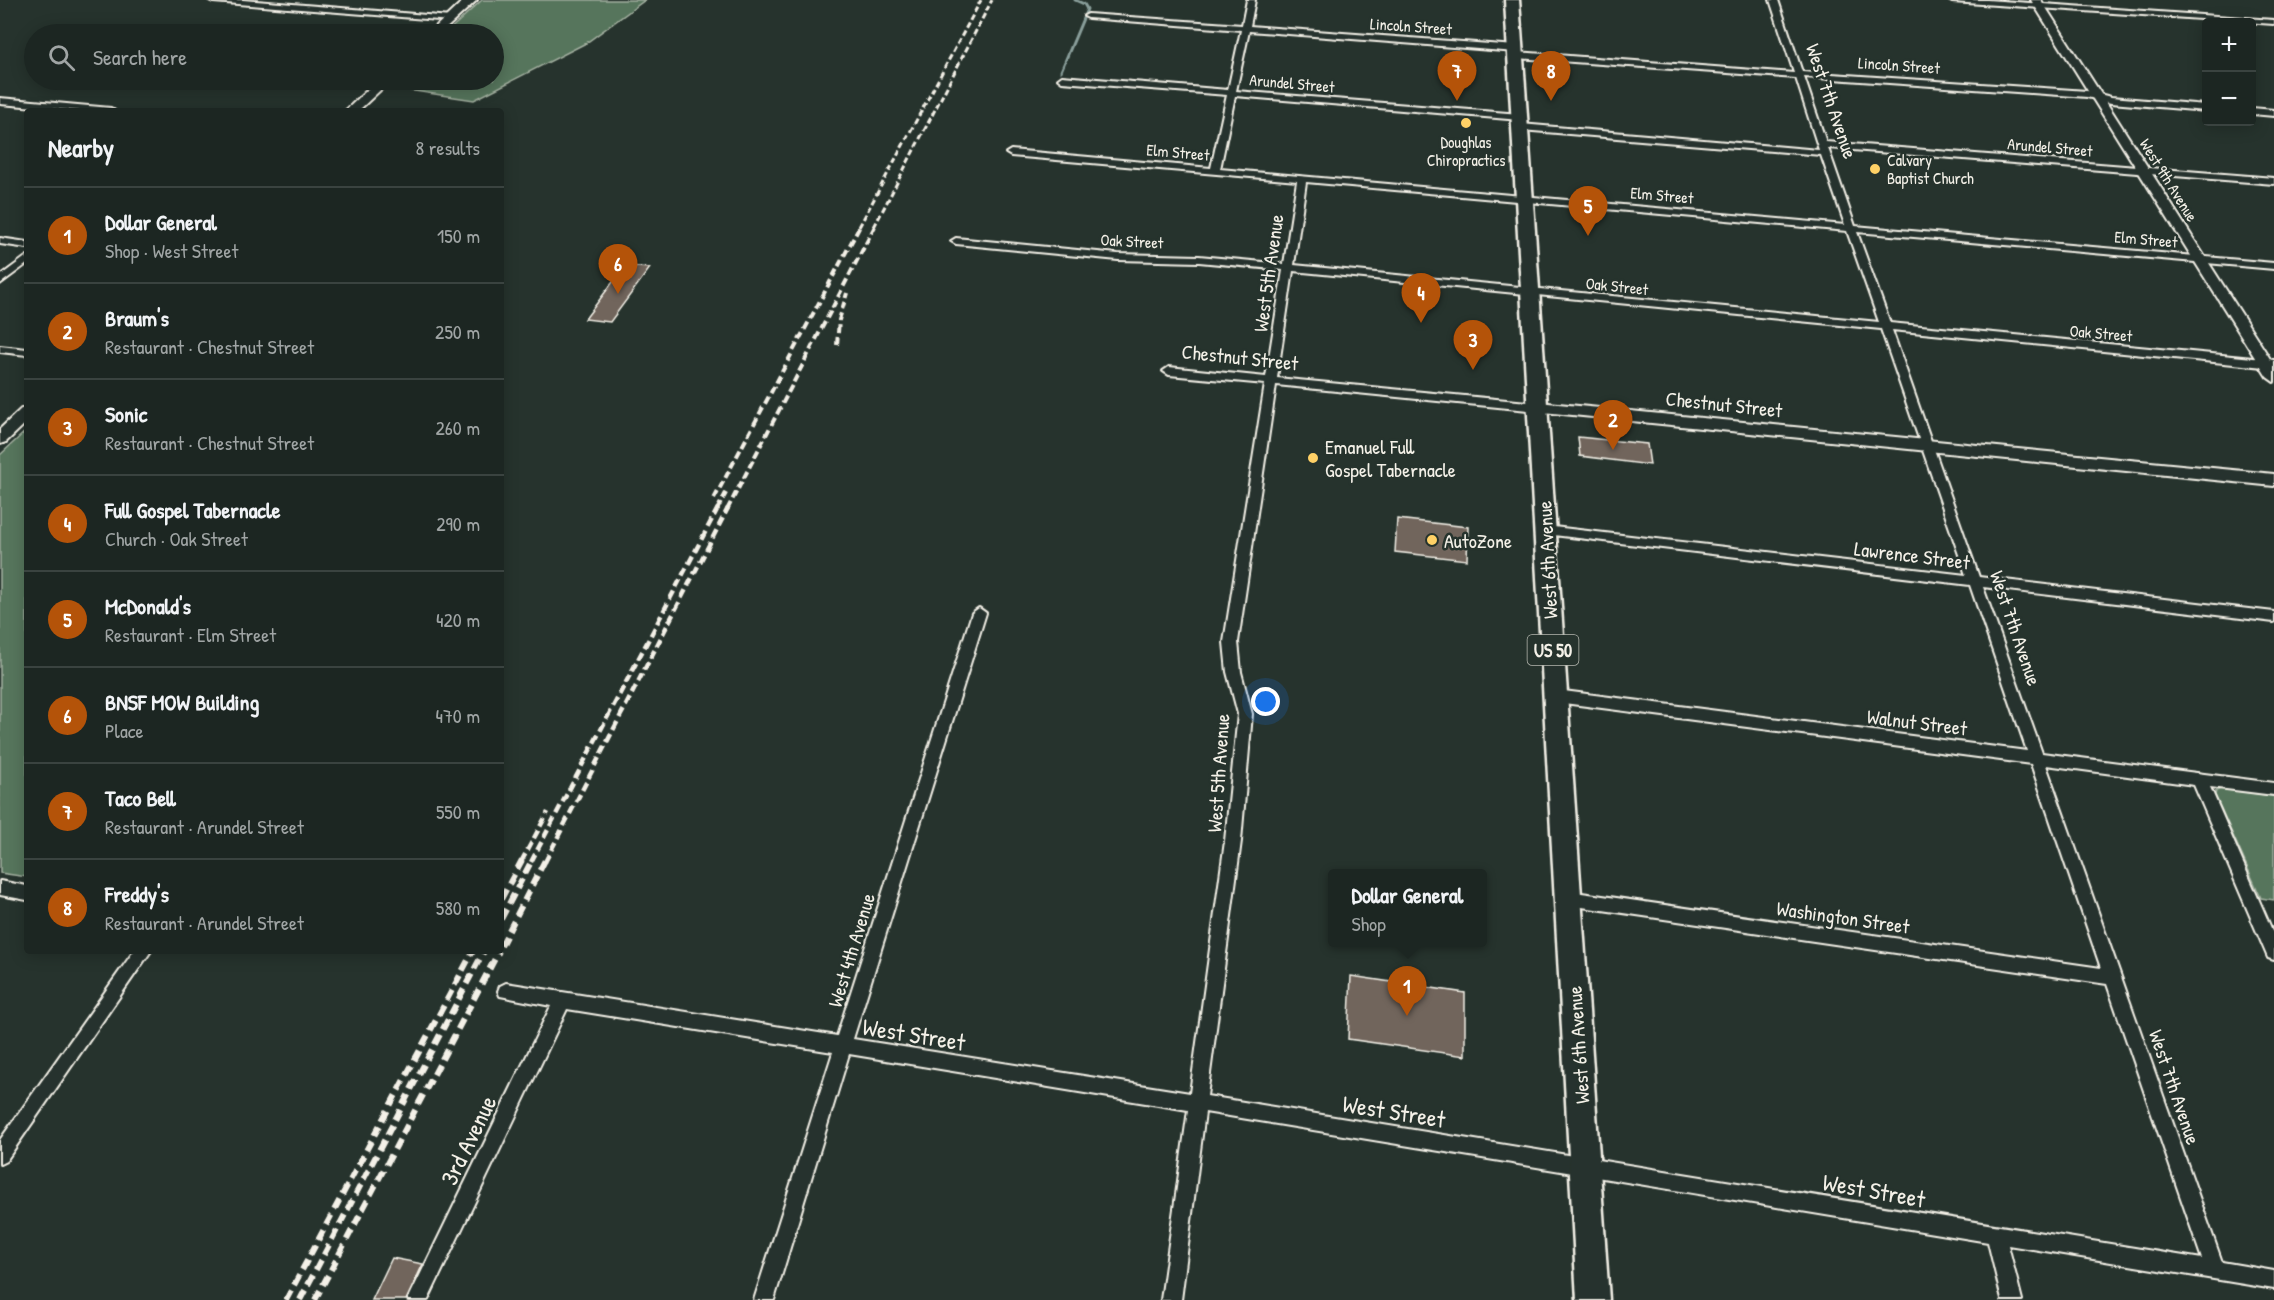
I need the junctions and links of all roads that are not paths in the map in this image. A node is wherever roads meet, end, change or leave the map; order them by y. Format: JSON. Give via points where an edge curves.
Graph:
{"nodes":[{"id":1,"x":213,"y":0,"type":"edge"},
{"id":2,"x":471,"y":0,"type":"edge"},
{"id":3,"x":1251,"y":0,"type":"edge"},
{"id":4,"x":1512,"y":0,"type":"edge"},
{"id":5,"x":1774,"y":0,"type":"edge"},
{"id":6,"x":1952,"y":0,"type":"edge"},
{"id":7,"x":2038,"y":3,"type":"edge"},
{"id":8,"x":1088,"y":16,"type":"dead end"},
{"id":9,"x":451,"y":19,"type":"junction"},
{"id":10,"x":2274,"y":22,"type":"edge"},
{"id":11,"x":445,"y":24,"type":"edge"},
{"id":12,"x":1246,"y":29,"type":"junction"},
{"id":13,"x":1516,"y":52,"type":"junction"},
{"id":14,"x":1799,"y":75,"type":"junction"},
{"id":15,"x":1062,"y":79,"type":"dead end"},
{"id":16,"x":374,"y":90,"type":"edge"},
{"id":17,"x":1233,"y":93,"type":"junction"},
{"id":18,"x":2098,"y":98,"type":"junction"},
{"id":19,"x":0,"y":101,"type":"edge"},
{"id":20,"x":78,"y":108,"type":"edge"},
{"id":21,"x":354,"y":108,"type":"edge"},
{"id":22,"x":2202,"y":108,"type":"edge"},
{"id":23,"x":2256,"y":111,"type":"edge"},
{"id":24,"x":2274,"y":113,"type":"edge"},
{"id":25,"x":1520,"y":122,"type":"junction"},
{"id":26,"x":1824,"y":149,"type":"junction"},
{"id":27,"x":1011,"y":153,"type":"dead end"},
{"id":28,"x":2144,"y":170,"type":"junction"},
{"id":29,"x":1215,"y":171,"type":"junction"},
{"id":30,"x":1302,"y":178,"type":"junction"},
{"id":31,"x":2274,"y":181,"type":"edge"},
{"id":32,"x":1525,"y":198,"type":"junction"},
{"id":33,"x":1852,"y":228,"type":"junction"},
{"id":34,"x":0,"y":241,"type":"edge"},
{"id":35,"x":956,"y":241,"type":"dead end"},
{"id":36,"x":24,"y":244,"type":"edge"},
{"id":37,"x":2200,"y":259,"type":"junction"},
{"id":38,"x":24,"y":261,"type":"edge"},
{"id":39,"x":2274,"y":266,"type":"edge"},
{"id":40,"x":1289,"y":268,"type":"junction"},
{"id":41,"x":0,"y":281,"type":"edge"},
{"id":42,"x":1532,"y":293,"type":"junction"},
{"id":43,"x":1888,"y":328,"type":"junction"},
{"id":44,"x":0,"y":349,"type":"edge"},
{"id":45,"x":24,"y":352,"type":"edge"},
{"id":46,"x":2270,"y":364,"type":"edge"},
{"id":47,"x":1169,"y":371,"type":"dead end"},
{"id":48,"x":2274,"y":377,"type":"edge"},
{"id":49,"x":1272,"y":381,"type":"junction"},
{"id":50,"x":1539,"y":407,"type":"junction"},
{"id":51,"x":24,"y":415,"type":"edge"},
{"id":52,"x":0,"y":438,"type":"edge"},
{"id":53,"x":1928,"y":446,"type":"junction"},
{"id":54,"x":2274,"y":480,"type":"edge"},
{"id":55,"x":1545,"y":530,"type":"junction"},
{"id":56,"x":1977,"y":582,"type":"junction"},
{"id":57,"x":979,"y":613,"type":"dead end"},
{"id":58,"x":2274,"y":617,"type":"edge"},
{"id":59,"x":1556,"y":696,"type":"junction"},
{"id":60,"x":2037,"y":757,"type":"junction"},
{"id":61,"x":2199,"y":779,"type":"junction"},
{"id":62,"x":2274,"y":789,"type":"edge"},
{"id":63,"x":0,"y":888,"type":"edge"},
{"id":64,"x":24,"y":892,"type":"edge"},
{"id":65,"x":1568,"y":898,"type":"junction"},
{"id":66,"x":2274,"y":953,"type":"edge"},
{"id":67,"x":141,"y":954,"type":"edge"},
{"id":68,"x":2112,"y":977,"type":"junction"},
{"id":69,"x":506,"y":991,"type":"dead end"},
{"id":70,"x":562,"y":1000,"type":"junction"},
{"id":71,"x":844,"y":1047,"type":"junction"},
{"id":72,"x":1197,"y":1104,"type":"junction"},
{"id":73,"x":0,"y":1155,"type":"edge"},
{"id":74,"x":1585,"y":1165,"type":"junction"},
{"id":75,"x":1996,"y":1235,"type":"junction"},
{"id":76,"x":2215,"y":1270,"type":"junction"},
{"id":77,"x":2274,"y":1280,"type":"edge"},
{"id":78,"x":418,"y":1300,"type":"edge"},
{"id":79,"x":764,"y":1300,"type":"edge"},
{"id":80,"x":1171,"y":1300,"type":"edge"},
{"id":81,"x":1593,"y":1300,"type":"edge"},
{"id":82,"x":2012,"y":1300,"type":"edge"}],
"edges":[{"from":1,"to":9,"type":"street"},
{"from":2,"to":9,"type":"main road"},
{"from":3,"to":12,"type":"street"},
{"from":4,"to":13,"type":"main road","name":"West 6th Avenue","number":"US 50"},
{"from":5,"to":14,"type":"street","name":"West 7th Avenue"},
{"from":6,"to":7,"type":"street"},
{"from":7,"to":10,"type":"street"},
{"from":7,"to":18,"type":"street","name":"West 9th Avenue"},
{"from":8,"to":12,"type":"street","name":"Lincoln Street"},
{"from":9,"to":11,"type":"main road"},
{"from":12,"to":13,"type":"street","name":"Lincoln Street"},
{"from":12,"to":17,"type":"street"},
{"from":13,"to":14,"type":"street","name":"Lincoln Street"},
{"from":13,"to":25,"type":"main road","name":"West 6th Avenue","number":"US 50"},
{"from":14,"to":18,"type":"street","name":"Lincoln Street","via":[[2086,94]]},
{"from":14,"to":26,"type":"street","name":"West 7th Avenue"},
{"from":15,"to":17,"type":"street","name":"Arundel Street"},
{"from":16,"to":21,"type":"main road"},
{"from":17,"to":25,"type":"street","name":"Arundel Street"},
{"from":17,"to":29,"type":"street"},
{"from":18,"to":22,"type":"street","name":"Lincoln Street"},
{"from":18,"to":28,"type":"street","name":"West 9th Avenue"},
{"from":19,"to":20,"type":"street"},
{"from":23,"to":24,"type":"street"},
{"from":25,"to":26,"type":"street","name":"Arundel Street"},
{"from":25,"to":32,"type":"main road","name":"West 6th Avenue","number":"US 50"},
{"from":26,"to":28,"type":"street","name":"Arundel Street"},
{"from":26,"to":33,"type":"street","name":"West 7th Avenue"},
{"from":27,"to":29,"type":"street","name":"Elm Street"},
{"from":28,"to":31,"type":"street","name":"Arundel Street"},
{"from":28,"to":37,"type":"street","name":"West 9th Avenue"},
{"from":29,"to":30,"type":"street","name":"Elm Street"},
{"from":30,"to":32,"type":"street","name":"Elm Street"},
{"from":30,"to":40,"type":"street","name":"West 5th Avenue"},
{"from":32,"to":33,"type":"street","name":"Elm Street"},
{"from":32,"to":42,"type":"main road","name":"West 6th Avenue","number":"US 50"},
{"from":33,"to":37,"type":"street","name":"Elm Street"},
{"from":33,"to":43,"type":"street","name":"West 7th Avenue"},
{"from":34,"to":36,"type":"street"},
{"from":35,"to":40,"type":"street","name":"Oak Street"},
{"from":37,"to":39,"type":"street","name":"Elm Street"},
{"from":37,"to":46,"type":"street","name":"West 9th Avenue"},
{"from":38,"to":41,"type":"street"},
{"from":40,"to":42,"type":"street","name":"Oak Street"},
{"from":40,"to":49,"type":"street","name":"West 5th Avenue"},
{"from":42,"to":43,"type":"street","name":"Oak Street"},
{"from":42,"to":50,"type":"main road","name":"West 6th Avenue","number":"US 50"},
{"from":43,"to":46,"type":"street","name":"Oak Street"},
{"from":43,"to":53,"type":"street","name":"West 7th Avenue"},
{"from":44,"to":45,"type":"street"},
{"from":46,"to":48,"type":"street","name":"West 9th Avenue"},
{"from":47,"to":49,"type":"street","name":"Chestnut Street"},
{"from":49,"to":50,"type":"street","name":"Chestnut Street"},
{"from":49,"to":72,"type":"street","name":"West 5th Avenue","via":[[1231,642],[1245,714],[1233,841]]},
{"from":50,"to":53,"type":"street","name":"Chestnut Street"},
{"from":50,"to":55,"type":"main road","name":"West 6th Avenue","number":"US 50"},
{"from":51,"to":52,"type":"main road"},
{"from":53,"to":54,"type":"street","name":"Chestnut Street"},
{"from":53,"to":56,"type":"street","name":"West 7th Avenue"},
{"from":55,"to":56,"type":"street","name":"Lawrence Street"},
{"from":55,"to":59,"type":"main road","name":"West 6th Avenue","number":"US 50"},
{"from":56,"to":58,"type":"street","name":"Lawrence Street"},
{"from":56,"to":60,"type":"street","name":"West 7th Avenue"},
{"from":57,"to":71,"type":"street","name":"West 4th Avenue"},
{"from":59,"to":60,"type":"street","name":"Walnut Street"},
{"from":59,"to":65,"type":"main road","name":"West 6th Avenue","number":"US 50"},
{"from":60,"to":61,"type":"street","name":"Walnut Street"},
{"from":60,"to":68,"type":"street","name":"West 7th Avenue"},
{"from":61,"to":62,"type":"street","name":"Walnut Street"},
{"from":61,"to":66,"type":"street"},
{"from":63,"to":64,"type":"street"},
{"from":65,"to":68,"type":"street","name":"Washington Street"},
{"from":65,"to":74,"type":"main road","name":"West 6th Avenue","number":"US 50"},
{"from":67,"to":73,"type":"street"},
{"from":68,"to":76,"type":"street","name":"West 7th Avenue"},
{"from":69,"to":70,"type":"street","name":"West Street"},
{"from":70,"to":71,"type":"street","name":"West Street"},
{"from":70,"to":78,"type":"street","name":"3rd Avenue"},
{"from":71,"to":72,"type":"street","name":"West Street"},
{"from":71,"to":79,"type":"street","name":"West 4th Avenue"},
{"from":72,"to":74,"type":"street","name":"West Street"},
{"from":72,"to":80,"type":"street","name":"West 5th Avenue"},
{"from":74,"to":75,"type":"street","name":"West Street"},
{"from":74,"to":81,"type":"main road","name":"West 6th Avenue","number":"US 50"},
{"from":75,"to":76,"type":"street","name":"West Street"},
{"from":75,"to":82,"type":"street"},
{"from":76,"to":77,"type":"street","name":"West Street"}]}
